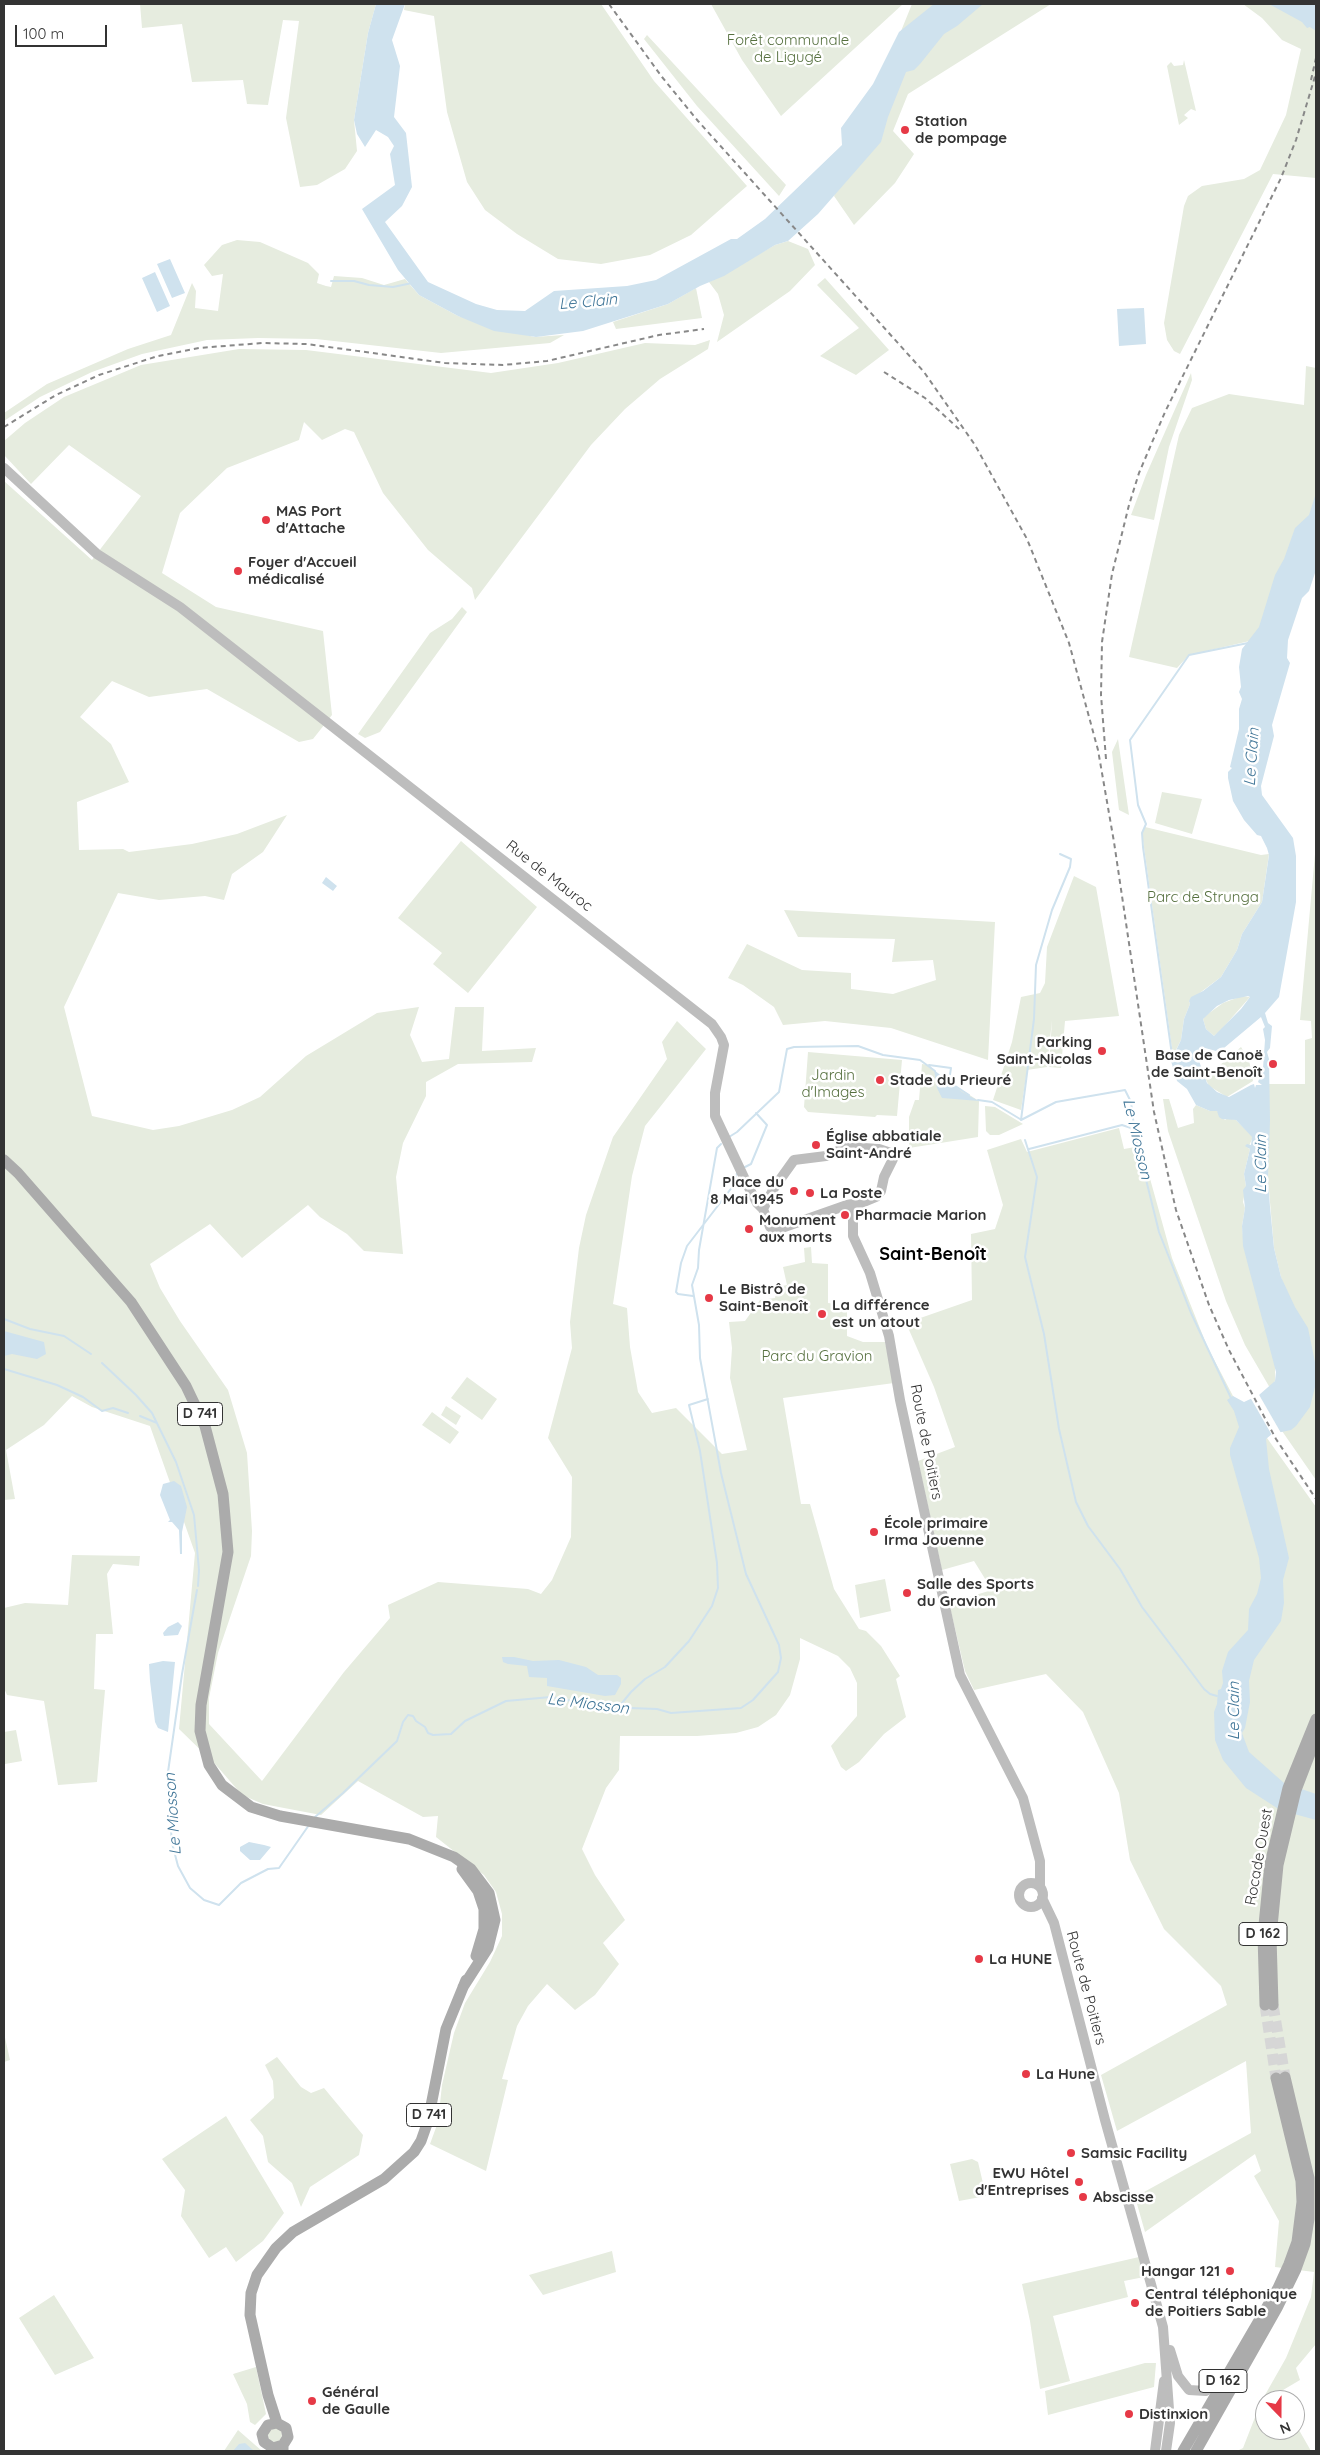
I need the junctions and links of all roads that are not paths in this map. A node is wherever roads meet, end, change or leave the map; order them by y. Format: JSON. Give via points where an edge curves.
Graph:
{"nodes":[{"id":1,"x":4,"y":468,"type":"edge"},
{"id":2,"x":4,"y":1160,"type":"edge"},
{"id":3,"x":864,"y":1202,"type":"junction"},
{"id":4,"x":846,"y":1205,"type":"junction"},
{"id":5,"x":763,"y":1209,"type":"junction"},
{"id":6,"x":853,"y":1217,"type":"junction"},
{"id":7,"x":1316,"y":1719,"type":"edge"},
{"id":8,"x":1316,"y":1738,"type":"edge"},
{"id":9,"x":1302,"y":1761,"type":"junction"},
{"id":10,"x":1038,"y":1870,"type":"junction"},
{"id":11,"x":1028,"y":1884,"type":"junction"},
{"id":12,"x":1040,"y":1887,"type":"junction"},
{"id":13,"x":1042,"y":1898,"type":"junction"},
{"id":14,"x":1032,"y":1906,"type":"junction"},
{"id":15,"x":1049,"y":1916,"type":"junction"},
{"id":16,"x":1269,"y":2005,"type":"tunnel mouth"},
{"id":17,"x":1163,"y":2327,"type":"junction"},
{"id":18,"x":1250,"y":2335,"type":"junction"},
{"id":19,"x":1166,"y":2360,"type":"junction"},
{"id":20,"x":273,"y":2424,"type":"junction"},
{"id":21,"x":1197,"y":2426,"type":"junction"},
{"id":22,"x":279,"y":2449,"type":"edge"},
{"id":23,"x":1155,"y":2451,"type":"edge"},
{"id":24,"x":1166,"y":2451,"type":"edge"},
{"id":25,"x":1183,"y":2451,"type":"edge"},
{"id":26,"x":1187,"y":2451,"type":"edge"},
{"id":27,"x":1196,"y":2451,"type":"edge"}],
"edges":[{"from":1,"to":5,"type":"street","name":"Rue de Mauroc","via":[[97,554],[180,607],[712,1024],[722,1036],[724,1046],[715,1093],[715,1116],[748,1186]]},
{"from":2,"to":20,"type":"main road","number":"D 741","via":[[131,1302],[173,1365],[205,1426],[218,1470],[228,1535],[227,1568],[201,1705],[202,1744],[215,1776],[233,1795],[259,1810],[409,1839],[442,1851],[479,1877],[489,1893],[494,1911],[494,1930],[488,1948],[463,1987],[446,2029],[425,2131],[414,2152],[384,2179],[293,2232],[276,2248],[257,2275],[251,2293],[250,2315]]},
{"from":3,"to":4,"type":"street"},
{"from":3,"to":5,"type":"street","via":[[881,1191],[893,1159],[888,1150],[848,1147],[826,1156],[794,1160]]},
{"from":3,"to":6,"type":"street"},
{"from":4,"to":5,"type":"street","name":"Rue de Mauroc","via":[[773,1230]]},
{"from":4,"to":6,"type":"street","name":"Route de Poitiers"},
{"from":6,"to":10,"type":"street","name":"Route de Poitiers","via":[[853,1236],[870,1273],[889,1336],[958,1667],[1023,1798],[1040,1861]]},
{"from":7,"to":9,"type":"main road","name":"Rocade Ouest","number":"D 162"},
{"from":8,"to":9,"type":"main road","name":"Rocade Ouest","number":"D 162"},
{"from":9,"to":16,"type":"main road","name":"Rocade Ouest","number":"D 162","via":[[1280,1814],[1263,1935]]},
{"from":10,"to":11,"type":"street"},
{"from":10,"to":12,"type":"street","name":"Route de Poitiers"},
{"from":11,"to":12,"type":"street"},
{"from":11,"to":14,"type":"street","via":[[1021,1890],[1020,1898]]},
{"from":12,"to":13,"type":"street"},
{"from":13,"to":14,"type":"street","via":[[1039,1904]]},
{"from":13,"to":15,"type":"street","name":"Route de Poitiers"},
{"from":14,"to":15,"type":"street","name":"Route de Poitiers"},
{"from":15,"to":17,"type":"street","name":"Route de Poitiers","via":[[1054,1923]]},
{"from":17,"to":18,"type":"street","via":[[1178,2376],[1185,2387],[1194,2392],[1206,2391],[1216,2384]]},
{"from":17,"to":19,"type":"street","name":"Route de Poitiers"},
{"from":18,"to":21,"type":"main road","number":"D 162"},
{"from":18,"to":27,"type":"main road","number":"D 162","via":[[1289,2264],[1300,2222],[1299,2173],[1281,2078],[1309,2178],[1310,2219],[1305,2244],[1277,2308]]},
{"from":19,"to":23,"type":"street","name":"Route de Poitiers"},
{"from":19,"to":24,"type":"street","name":"Route de Poitiers","via":[[1170,2423]]},
{"from":20,"to":22,"type":"main road","via":[[284,2426],[287,2431],[288,2437]]},
{"from":20,"to":22,"type":"main road","via":[[263,2431],[263,2438],[266,2444]]},
{"from":21,"to":25,"type":"main road","number":"D 162"},
{"from":21,"to":26,"type":"street"}]}
